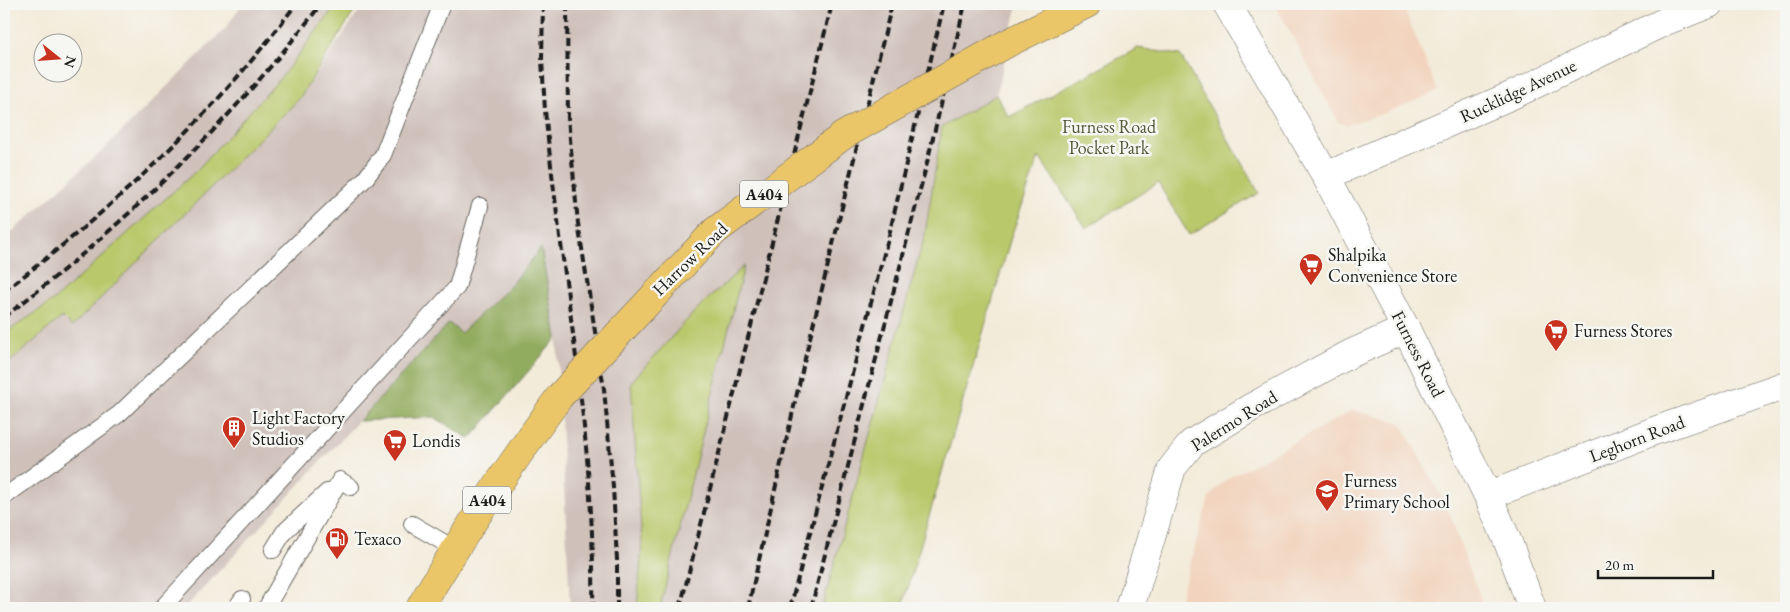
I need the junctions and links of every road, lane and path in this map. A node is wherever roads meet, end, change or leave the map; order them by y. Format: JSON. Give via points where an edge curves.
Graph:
{"nodes":[{"id":1,"x":442,"y":4,"type":"edge"},
{"id":2,"x":1086,"y":4,"type":"edge"},
{"id":3,"x":1226,"y":4,"type":"edge"},
{"id":4,"x":1709,"y":4,"type":"edge"},
{"id":5,"x":1326,"y":176,"type":"junction"},
{"id":6,"x":480,"y":206,"type":"dead end"},
{"id":7,"x":1406,"y":329,"type":"junction"},
{"id":8,"x":1786,"y":385,"type":"edge"},
{"id":9,"x":1488,"y":496,"type":"junction"},
{"id":10,"x":4,"y":497,"type":"edge"},
{"id":11,"x":412,"y":524,"type":"dead end"},
{"id":12,"x":454,"y":549,"type":"junction"},
{"id":13,"x":273,"y":550,"type":"dead end"},
{"id":14,"x":162,"y":608,"type":"edge"},
{"id":15,"x":266,"y":608,"type":"edge"},
{"id":16,"x":420,"y":608,"type":"edge"},
{"id":17,"x":1130,"y":608,"type":"edge"},
{"id":18,"x":1532,"y":608,"type":"edge"}],
"edges":[{"from":1,"to":10,"type":"lane","via":[[389,142],[365,179],[119,414]]},
{"from":2,"to":12,"type":"main road","name":"Harrow Road","number":"A404","bridge":true,"via":[[1008,43],[844,135],[714,231],[560,396],[502,475]]},
{"from":3,"to":5,"type":"street","name":"Furness Road"},
{"from":4,"to":5,"type":"street","name":"Rucklidge Avenue","via":[[1666,21],[1517,93]]},
{"from":5,"to":7,"type":"street","name":"Furness Road"},
{"from":6,"to":14,"type":"lane","via":[[457,287]]},
{"from":7,"to":9,"type":"street","name":"Furness Road"},
{"from":7,"to":17,"type":"street","name":"Palermo Road","via":[[1350,354],[1192,443],[1172,468]]},
{"from":8,"to":9,"type":"street","name":"Leghorn Road","via":[[1654,431]]},
{"from":9,"to":18,"type":"street","name":"Furness Road"},
{"from":11,"to":12,"type":"lane"},
{"from":12,"to":16,"type":"main road","name":"Harrow Road","number":"A404"},
{"from":13,"to":15,"type":"lane","via":[[284,532],[346,484]]}]}
